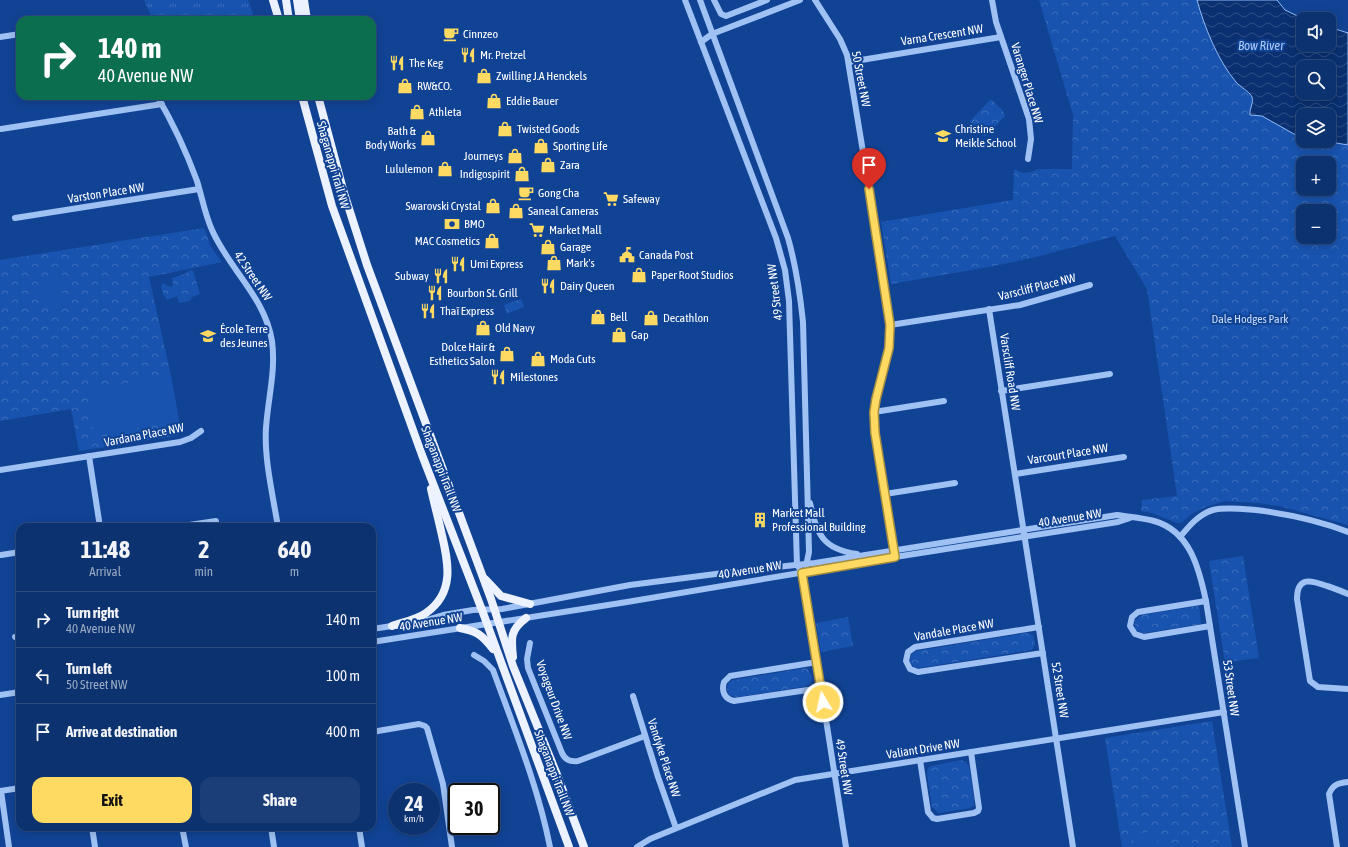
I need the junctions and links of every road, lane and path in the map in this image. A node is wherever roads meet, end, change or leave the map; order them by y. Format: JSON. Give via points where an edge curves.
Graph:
{"nodes":[{"id":1,"x":273,"y":0,"type":"edge"},
{"id":2,"x":286,"y":0,"type":"edge"},
{"id":3,"x":297,"y":0,"type":"edge"},
{"id":4,"x":304,"y":0,"type":"edge"},
{"id":5,"x":685,"y":0,"type":"edge"},
{"id":6,"x":700,"y":0,"type":"edge"},
{"id":7,"x":714,"y":0,"type":"edge"},
{"id":8,"x":767,"y":0,"type":"edge"},
{"id":9,"x":800,"y":0,"type":"edge"},
{"id":10,"x":815,"y":0,"type":"edge"},
{"id":11,"x":992,"y":0,"type":"edge"},
{"id":12,"x":278,"y":16,"type":"edge"},
{"id":13,"x":288,"y":16,"type":"edge"},
{"id":14,"x":299,"y":16,"type":"edge"},
{"id":15,"x":307,"y":16,"type":"edge"},
{"id":16,"x":698,"y":34,"type":"junction"},
{"id":17,"x":712,"y":34,"type":"junction"},
{"id":18,"x":16,"y":35,"type":"edge"},
{"id":19,"x":0,"y":37,"type":"edge"},
{"id":20,"x":1001,"y":37,"type":"junction"},
{"id":21,"x":701,"y":42,"type":"junction"},
{"id":22,"x":849,"y":62,"type":"junction"},
{"id":23,"x":160,"y":100,"type":"edge"},
{"id":24,"x":303,"y":100,"type":"edge"},
{"id":25,"x":319,"y":100,"type":"edge"},
{"id":26,"x":162,"y":104,"type":"junction"},
{"id":27,"x":0,"y":129,"type":"edge"},
{"id":28,"x":1028,"y":159,"type":"dead end"},
{"id":29,"x":200,"y":189,"type":"junction"},
{"id":30,"x":15,"y":218,"type":"dead end"},
{"id":31,"x":1090,"y":285,"type":"dead end"},
{"id":32,"x":989,"y":309,"type":"junction"},
{"id":33,"x":890,"y":325,"type":"junction"},
{"id":34,"x":1110,"y":374,"type":"dead end"},
{"id":35,"x":1002,"y":391,"type":"junction"},
{"id":36,"x":944,"y":401,"type":"dead end"},
{"id":37,"x":874,"y":412,"type":"junction"},
{"id":38,"x":202,"y":432,"type":"dead end"},
{"id":39,"x":422,"y":455,"type":"junction"},
{"id":40,"x":89,"y":456,"type":"junction"},
{"id":41,"x":1124,"y":457,"type":"dead end"},
{"id":42,"x":0,"y":470,"type":"edge"},
{"id":43,"x":1014,"y":474,"type":"junction"},
{"id":44,"x":954,"y":483,"type":"dead end"},
{"id":45,"x":807,"y":490,"type":"junction"},
{"id":46,"x":885,"y":494,"type":"junction"},
{"id":47,"x":216,"y":521,"type":"dead end"},
{"id":48,"x":99,"y":523,"type":"edge"},
{"id":49,"x":203,"y":523,"type":"edge"},
{"id":50,"x":277,"y":523,"type":"edge"},
{"id":51,"x":1348,"y":532,"type":"edge"},
{"id":52,"x":1024,"y":533,"type":"junction"},
{"id":53,"x":1180,"y":536,"type":"junction"},
{"id":54,"x":16,"y":553,"type":"edge"},
{"id":55,"x":895,"y":553,"type":"junction"},
{"id":56,"x":1,"y":555,"type":"edge"},
{"id":57,"x":860,"y":555,"type":"junction"},
{"id":58,"x":807,"y":564,"type":"junction"},
{"id":59,"x":797,"y":565,"type":"junction"},
{"id":60,"x":802,"y":573,"type":"junction"},
{"id":61,"x":482,"y":576,"type":"junction"},
{"id":62,"x":1348,"y":594,"type":"edge"},
{"id":63,"x":1206,"y":601,"type":"junction"},
{"id":64,"x":530,"y":604,"type":"junction"},
{"id":65,"x":494,"y":609,"type":"junction"},
{"id":66,"x":482,"y":610,"type":"junction"},
{"id":67,"x":526,"y":618,"type":"junction"},
{"id":68,"x":498,"y":622,"type":"junction"},
{"id":69,"x":486,"y":624,"type":"junction"},
{"id":70,"x":392,"y":626,"type":"junction"},
{"id":71,"x":1210,"y":626,"type":"junction"},
{"id":72,"x":1039,"y":627,"type":"junction"},
{"id":73,"x":376,"y":628,"type":"edge"},
{"id":74,"x":460,"y":628,"type":"junction"},
{"id":75,"x":376,"y":641,"type":"edge"},
{"id":76,"x":530,"y":643,"type":"dead end"},
{"id":77,"x":496,"y":652,"type":"junction"},
{"id":78,"x":1043,"y":653,"type":"junction"},
{"id":79,"x":474,"y":655,"type":"dead end"},
{"id":80,"x":817,"y":662,"type":"junction"},
{"id":81,"x":513,"y":666,"type":"junction"},
{"id":82,"x":821,"y":688,"type":"junction"},
{"id":83,"x":1348,"y":689,"type":"edge"},
{"id":84,"x":16,"y":693,"type":"edge"},
{"id":85,"x":0,"y":695,"type":"edge"},
{"id":86,"x":633,"y":696,"type":"dead end"},
{"id":87,"x":1224,"y":712,"type":"junction"},
{"id":88,"x":376,"y":731,"type":"edge"},
{"id":89,"x":645,"y":736,"type":"junction"},
{"id":90,"x":1056,"y":739,"type":"junction"},
{"id":91,"x":971,"y":752,"type":"junction"},
{"id":92,"x":920,"y":760,"type":"junction"},
{"id":93,"x":834,"y":774,"type":"junction"},
{"id":94,"x":1348,"y":782,"type":"edge"},
{"id":95,"x":16,"y":789,"type":"edge"},
{"id":96,"x":1,"y":791,"type":"edge"},
{"id":97,"x":676,"y":828,"type":"junction"},
{"id":98,"x":93,"y":831,"type":"edge"},
{"id":99,"x":183,"y":831,"type":"edge"},
{"id":100,"x":271,"y":831,"type":"edge"},
{"id":101,"x":360,"y":831,"type":"edge"},
{"id":102,"x":9,"y":847,"type":"edge"},
{"id":103,"x":95,"y":847,"type":"edge"},
{"id":104,"x":186,"y":847,"type":"edge"},
{"id":105,"x":274,"y":847,"type":"edge"},
{"id":106,"x":362,"y":847,"type":"edge"},
{"id":107,"x":452,"y":847,"type":"edge"},
{"id":108,"x":550,"y":847,"type":"edge"},
{"id":109,"x":569,"y":847,"type":"edge"},
{"id":110,"x":584,"y":847,"type":"edge"},
{"id":111,"x":636,"y":847,"type":"edge"},
{"id":112,"x":846,"y":847,"type":"edge"},
{"id":113,"x":1073,"y":847,"type":"edge"},
{"id":114,"x":1245,"y":847,"type":"edge"},
{"id":115,"x":1337,"y":847,"type":"edge"}],
"edges":[{"from":1,"to":12,"type":"main road"},
{"from":2,"to":13,"type":"main road"},
{"from":3,"to":14,"type":"main road"},
{"from":4,"to":15,"type":"main road"},
{"from":5,"to":16,"type":"street","name":"49 Street NW"},
{"from":6,"to":17,"type":"street","name":"49 Street NW"},
{"from":7,"to":8,"type":"street","via":[[721,14],[726,16]]},
{"from":9,"to":17,"type":"street"},
{"from":10,"to":22,"type":"street","name":"50 Street NW","via":[[840,39]]},
{"from":11,"to":20,"type":"street","name":"Varna Crescent NW"},
{"from":16,"to":17,"type":"street"},
{"from":16,"to":21,"type":"street","name":"49 Street NW"},
{"from":17,"to":21,"type":"street"},
{"from":17,"to":45,"type":"street","name":"49 Street NW","via":[[795,262],[803,322]]},
{"from":18,"to":19,"type":"street"},
{"from":20,"to":22,"type":"street","name":"Varna Crescent NW"},
{"from":20,"to":28,"type":"street","name":"Varanger Place NW","via":[[1029,119],[1031,139]]},
{"from":21,"to":59,"type":"street","name":"49 Street NW","via":[[776,238],[785,270],[791,349]]},
{"from":22,"to":33,"type":"street","name":"50 Street NW"},
{"from":23,"to":26,"type":"street","name":"42 Street NW"},
{"from":24,"to":39,"type":"main road","name":"Shaganappi Trail NW","via":[[332,206]]},
{"from":25,"to":61,"type":"main road","name":"Shaganappi Trail NW","via":[[361,247]]},
{"from":26,"to":27,"type":"street"},
{"from":26,"to":29,"type":"street","name":"42 Street NW","via":[[174,124]]},
{"from":29,"to":30,"type":"street","name":"Varston Place NW"},
{"from":29,"to":50,"type":"street","name":"42 Street NW","via":[[211,229],[223,251],[257,299],[272,340],[273,376],[266,446]]},
{"from":31,"to":32,"type":"street","name":"Varscliff Place NW","via":[[1033,302]]},
{"from":32,"to":33,"type":"street"},
{"from":32,"to":35,"type":"street","name":"Varscliff Road NW"},
{"from":33,"to":37,"type":"street","name":"50 Street NW","via":[[889,348]]},
{"from":34,"to":35,"type":"street"},
{"from":35,"to":43,"type":"street","name":"Varscliff Road NW"},
{"from":36,"to":37,"type":"street"},
{"from":37,"to":46,"type":"street","name":"50 Street NW"},
{"from":38,"to":40,"type":"street","name":"Vardana Place NW","via":[[180,442]]},
{"from":39,"to":66,"type":"main road","name":"Shaganappi Trail NW"},
{"from":39,"to":70,"type":"main road","via":[[447,555],[448,578],[441,597],[432,608],[417,618]]},
{"from":40,"to":42,"type":"street","name":"Vardana Place NW"},
{"from":40,"to":48,"type":"street"},
{"from":41,"to":43,"type":"street","name":"Varcourt Place NW"},
{"from":43,"to":52,"type":"street","name":"Varscliff Road NW"},
{"from":44,"to":46,"type":"street"},
{"from":45,"to":57,"type":"street","via":[[815,524],[822,538],[838,550]]},
{"from":45,"to":58,"type":"street","name":"49 Street NW"},
{"from":46,"to":55,"type":"street","name":"50 Street NW"},
{"from":47,"to":49,"type":"street"},
{"from":51,"to":53,"type":"street","via":[[1294,516],[1234,508],[1205,513]]},
{"from":52,"to":53,"type":"street","name":"40 Avenue NW","via":[[1118,522],[1132,517],[1159,523]]},
{"from":52,"to":55,"type":"street","name":"40 Avenue NW"},
{"from":52,"to":72,"type":"street","name":"52 Street NW"},
{"from":53,"to":63,"type":"street","name":"53 Street NW","via":[[1188,546],[1200,573]]},
{"from":54,"to":56,"type":"street"},
{"from":55,"to":57,"type":"street","name":"40 Avenue NW"},
{"from":55,"to":60,"type":"street","name":"40 Avenue NW"},
{"from":57,"to":58,"type":"street","name":"40 Avenue NW"},
{"from":58,"to":59,"type":"street","name":"40 Avenue NW"},
{"from":58,"to":60,"type":"street","name":"49 Street NW"},
{"from":59,"to":60,"type":"street","name":"49 Street NW"},
{"from":59,"to":64,"type":"street","name":"40 Avenue NW","via":[[630,585]]},
{"from":60,"to":67,"type":"street","name":"40 Avenue NW"},
{"from":60,"to":80,"type":"street","name":"49 Street NW"},
{"from":61,"to":64,"type":"main road","via":[[501,596]]},
{"from":61,"to":65,"type":"main road","name":"Shaganappi Trail NW"},
{"from":62,"to":83,"type":"street","via":[[1310,580],[1303,582],[1299,587],[1297,599],[1310,681],[1318,687]]},
{"from":63,"to":71,"type":"street","name":"53 Street NW"},
{"from":63,"to":71,"type":"street","via":[[1138,612],[1132,617],[1130,626],[1135,634],[1144,637]]},
{"from":64,"to":65,"type":"street","name":"40 Avenue NW"},
{"from":65,"to":66,"type":"street","name":"40 Avenue NW"},
{"from":65,"to":68,"type":"main road","name":"Shaganappi Trail NW"},
{"from":66,"to":69,"type":"main road","name":"Shaganappi Trail NW"},
{"from":66,"to":70,"type":"street","name":"40 Avenue NW","via":[[450,614],[407,626]]},
{"from":67,"to":68,"type":"street","name":"40 Avenue NW"},
{"from":67,"to":81,"type":"main road","via":[[514,629]]},
{"from":68,"to":69,"type":"street","name":"40 Avenue NW"},
{"from":68,"to":81,"type":"main road","name":"Shaganappi Trail NW"},
{"from":69,"to":74,"type":"street","name":"40 Avenue NW"},
{"from":69,"to":77,"type":"main road","name":"Shaganappi Trail NW"},
{"from":70,"to":73,"type":"street","name":"40 Avenue NW"},
{"from":71,"to":87,"type":"street","name":"53 Street NW"},
{"from":72,"to":78,"type":"street","name":"52 Street NW"},
{"from":72,"to":78,"type":"street","name":"Vandale Place NW","via":[[915,647],[908,652],[906,661],[910,669],[918,672]]},
{"from":74,"to":75,"type":"street","name":"40 Avenue NW"},
{"from":74,"to":77,"type":"main road","via":[[480,635]]},
{"from":76,"to":89,"type":"street","name":"Voyageur Drive NW","via":[[528,668],[566,759],[578,761]]},
{"from":77,"to":109,"type":"main road","name":"Shaganappi Trail NW"},
{"from":78,"to":90,"type":"street","name":"52 Street NW"},
{"from":79,"to":108,"type":"street","via":[[493,670],[545,819]]},
{"from":80,"to":82,"type":"street","name":"49 Street NW"},
{"from":80,"to":82,"type":"street","via":[[730,676],[724,682],[722,691],[726,697],[734,701]]},
{"from":81,"to":110,"type":"main road","name":"Shaganappi Trail NW"},
{"from":82,"to":93,"type":"street","name":"49 Street NW"},
{"from":84,"to":85,"type":"street"},
{"from":86,"to":89,"type":"street","name":"Vandyke Place NW"},
{"from":87,"to":90,"type":"street","name":"Valiant Drive NW"},
{"from":87,"to":114,"type":"street","name":"53 Street NW"},
{"from":88,"to":107,"type":"street","via":[[419,724],[427,728],[443,784]]},
{"from":89,"to":97,"type":"street","name":"Vandyke Place NW"},
{"from":90,"to":91,"type":"street","name":"Valiant Drive NW"},
{"from":90,"to":113,"type":"street","name":"52 Street NW"},
{"from":91,"to":92,"type":"street","name":"Valiant Drive NW"},
{"from":91,"to":92,"type":"street","via":[[978,811],[937,819],[928,812]]},
{"from":92,"to":93,"type":"street","name":"Valiant Drive NW"},
{"from":93,"to":97,"type":"street","name":"Valiant Drive NW","via":[[795,780]]},
{"from":93,"to":112,"type":"street","name":"49 Street NW"},
{"from":94,"to":115,"type":"street","via":[[1333,786],[1329,794]]},
{"from":95,"to":96,"type":"street"},
{"from":96,"to":102,"type":"street"},
{"from":97,"to":111,"type":"street","name":"Valiant Drive NW","via":[[650,838]]},
{"from":98,"to":103,"type":"street"},
{"from":99,"to":104,"type":"street"},
{"from":100,"to":105,"type":"street"},
{"from":101,"to":106,"type":"street"}]}
